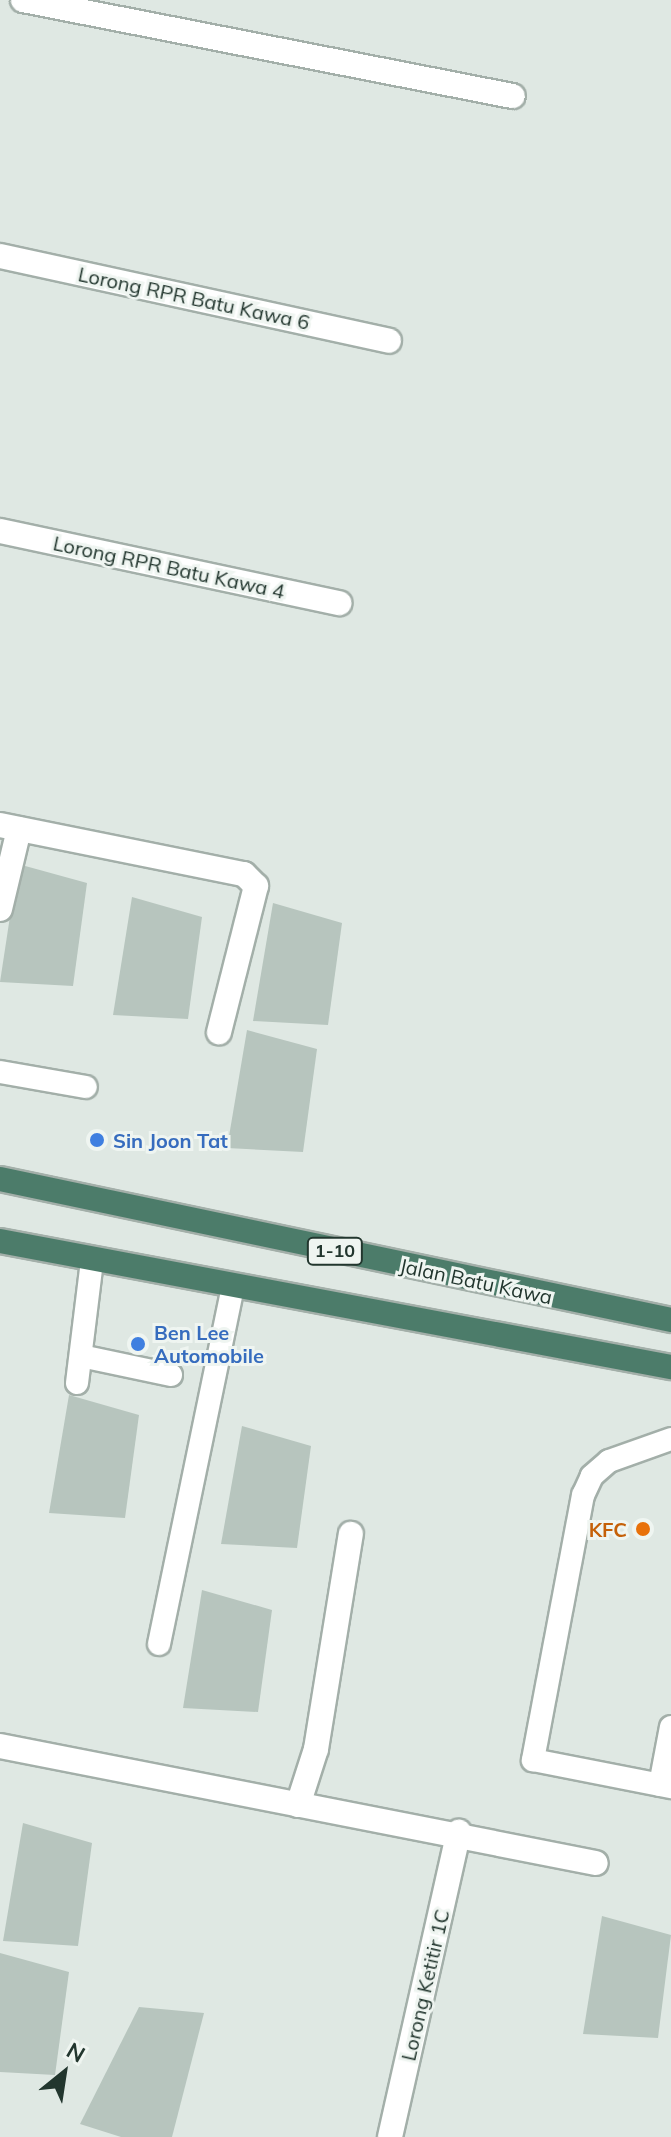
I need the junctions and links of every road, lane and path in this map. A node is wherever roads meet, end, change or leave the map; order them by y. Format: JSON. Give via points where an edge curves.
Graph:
{"nodes":[{"id":1,"x":23,"y":0,"type":"edge"},
{"id":2,"x":513,"y":96,"type":"dead end"},
{"id":3,"x":0,"y":256,"type":"edge"},
{"id":4,"x":389,"y":341,"type":"dead end"},
{"id":5,"x":0,"y":531,"type":"edge"},
{"id":6,"x":339,"y":603,"type":"dead end"},
{"id":7,"x":10,"y":827,"type":"edge"},
{"id":8,"x":0,"y":909,"type":"edge"},
{"id":9,"x":219,"y":1032,"type":"dead end"},
{"id":10,"x":0,"y":1072,"type":"edge"},
{"id":11,"x":86,"y":1087,"type":"dead end"},
{"id":12,"x":0,"y":1179,"type":"edge"},
{"id":13,"x":0,"y":1241,"type":"edge"},
{"id":14,"x":92,"y":1260,"type":"junction"},
{"id":15,"x":233,"y":1287,"type":"junction"},
{"id":16,"x":671,"y":1320,"type":"edge"},
{"id":17,"x":81,"y":1356,"type":"junction"},
{"id":18,"x":671,"y":1367,"type":"edge"},
{"id":19,"x":171,"y":1375,"type":"dead end"},
{"id":20,"x":77,"y":1383,"type":"dead end"},
{"id":21,"x":671,"y":1439,"type":"edge"},
{"id":22,"x":351,"y":1534,"type":"dead end"},
{"id":23,"x":159,"y":1644,"type":"dead end"},
{"id":24,"x":671,"y":1727,"type":"edge"},
{"id":25,"x":0,"y":1746,"type":"edge"},
{"id":26,"x":665,"y":1786,"type":"edge"},
{"id":27,"x":298,"y":1805,"type":"junction"},
{"id":28,"x":459,"y":1832,"type":"junction"},
{"id":29,"x":596,"y":1863,"type":"dead end"},
{"id":30,"x":390,"y":2137,"type":"edge"}],
"edges":[{"from":1,"to":2,"type":"street"},
{"from":3,"to":4,"type":"street","name":"Lorong RPR Batu Kawa 6"},
{"from":5,"to":6,"type":"street","name":"Lorong RPR Batu Kawa 4"},
{"from":7,"to":8,"type":"street"},
{"from":7,"to":9,"type":"street","via":[[244,874],[256,886]]},
{"from":10,"to":11,"type":"lane"},
{"from":12,"to":16,"type":"highway","name":"Jalan Batu Kawa","number":"1-10"},
{"from":13,"to":14,"type":"highway"},
{"from":14,"to":15,"type":"highway"},
{"from":14,"to":17,"type":"lane"},
{"from":15,"to":18,"type":"highway"},
{"from":15,"to":23,"type":"lane"},
{"from":17,"to":19,"type":"lane"},
{"from":17,"to":20,"type":"lane"},
{"from":21,"to":26,"type":"lane","via":[[609,1461],[592,1476],[583,1495],[533,1760]]},
{"from":22,"to":27,"type":"street","via":[[316,1749]]},
{"from":24,"to":26,"type":"lane"},
{"from":25,"to":27,"type":"street"},
{"from":27,"to":28,"type":"street"},
{"from":28,"to":29,"type":"street"},
{"from":28,"to":30,"type":"street","name":"Lorong Ketitir 1C"}]}
